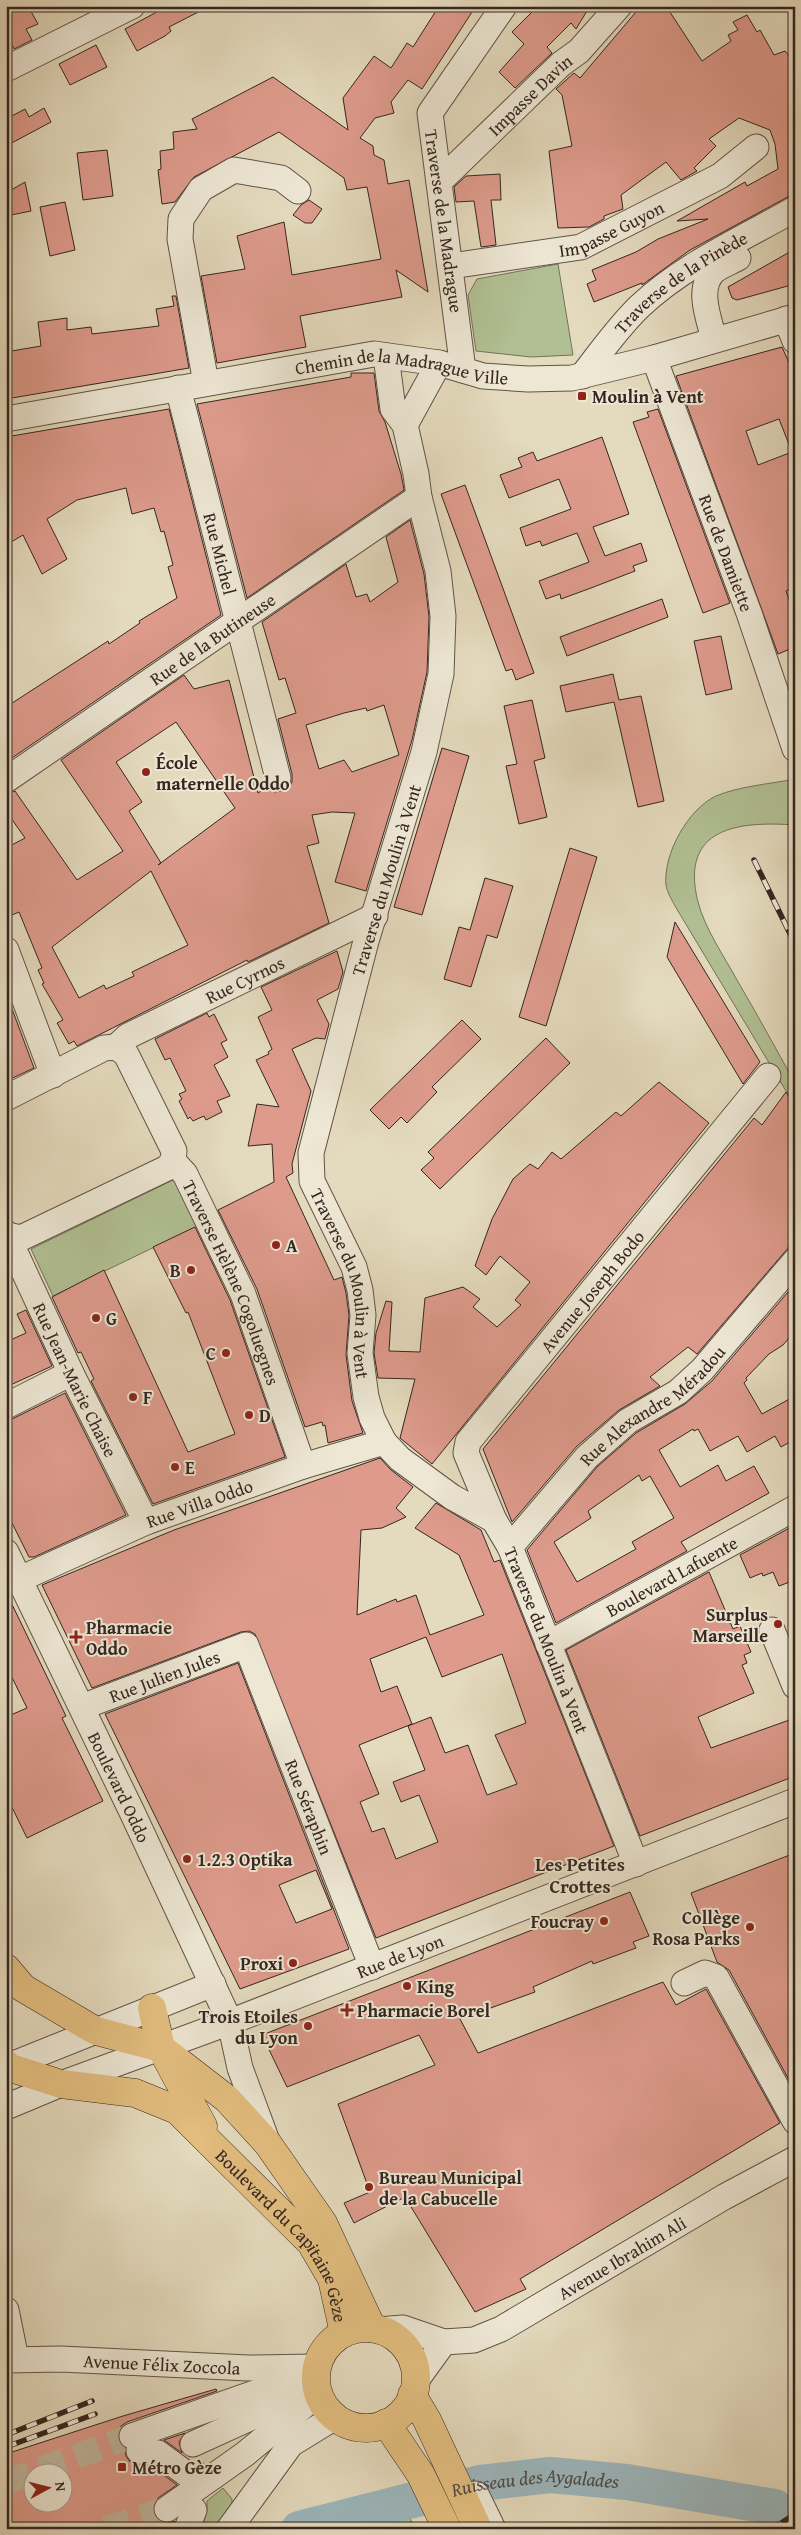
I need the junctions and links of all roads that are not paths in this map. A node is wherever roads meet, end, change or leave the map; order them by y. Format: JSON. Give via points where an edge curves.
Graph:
{"nodes":[{"id":1,"x":132,"y":6,"type":"edge"},
{"id":2,"x":504,"y":6,"type":"edge"},
{"id":3,"x":619,"y":6,"type":"edge"},
{"id":4,"x":6,"y":69,"type":"edge"},
{"id":5,"x":756,"y":147,"type":"dead end"},
{"id":6,"x":440,"y":182,"type":"junction"},
{"id":7,"x":298,"y":190,"type":"dead end"},
{"id":8,"x":795,"y":210,"type":"edge"},
{"id":9,"x":795,"y":226,"type":"edge"},
{"id":10,"x":451,"y":266,"type":"junction"},
{"id":11,"x":792,"y":326,"type":"edge"},
{"id":12,"x":714,"y":339,"type":"junction"},
{"id":13,"x":386,"y":356,"type":"junction"},
{"id":14,"x":654,"y":358,"type":"junction"},
{"id":15,"x":439,"y":363,"type":"junction"},
{"id":16,"x":463,"y":370,"type":"junction"},
{"id":17,"x":582,"y":376,"type":"junction"},
{"id":18,"x":206,"y":383,"type":"junction"},
{"id":19,"x":178,"y":388,"type":"junction"},
{"id":20,"x":6,"y":419,"type":"edge"},
{"id":21,"x":405,"y":426,"type":"junction"},
{"id":22,"x":418,"y":497,"type":"junction"},
{"id":23,"x":238,"y":620,"type":"junction"},
{"id":24,"x":795,"y":749,"type":"edge"},
{"id":25,"x":278,"y":778,"type":"dead end"},
{"id":26,"x":6,"y":780,"type":"edge"},
{"id":27,"x":375,"y":916,"type":"junction"},
{"id":28,"x":6,"y":950,"type":"edge"},
{"id":29,"x":116,"y":1047,"type":"junction"},
{"id":30,"x":53,"y":1074,"type":"junction"},
{"id":31,"x":768,"y":1076,"type":"dead end"},
{"id":32,"x":6,"y":1098,"type":"edge"},
{"id":33,"x":173,"y":1161,"type":"junction"},
{"id":34,"x":7,"y":1234,"type":"edge"},
{"id":35,"x":795,"y":1261,"type":"edge"},
{"id":36,"x":71,"y":1373,"type":"junction"},
{"id":37,"x":6,"y":1406,"type":"edge"},
{"id":38,"x":384,"y":1442,"type":"junction"},
{"id":39,"x":303,"y":1466,"type":"junction"},
{"id":40,"x":795,"y":1508,"type":"edge"},
{"id":41,"x":494,"y":1520,"type":"junction"},
{"id":42,"x":146,"y":1522,"type":"junction"},
{"id":43,"x":510,"y":1547,"type":"junction"},
{"id":44,"x":6,"y":1552,"type":"edge"},
{"id":45,"x":20,"y":1579,"type":"junction"},
{"id":46,"x":772,"y":1630,"type":"dead end"},
{"id":47,"x":548,"y":1644,"type":"junction"},
{"id":48,"x":246,"y":1645,"type":"joint"},
{"id":49,"x":795,"y":1686,"type":"edge"},
{"id":50,"x":82,"y":1707,"type":"junction"},
{"id":51,"x":795,"y":1801,"type":"edge"},
{"id":52,"x":636,"y":1864,"type":"junction"},
{"id":53,"x":372,"y":1967,"type":"junction"},
{"id":54,"x":6,"y":1968,"type":"edge"},
{"id":55,"x":684,"y":1983,"type":"dead end"},
{"id":56,"x":213,"y":1984,"type":"junction"},
{"id":57,"x":152,"y":2008,"type":"junction"},
{"id":58,"x":230,"y":2022,"type":"junction"},
{"id":59,"x":96,"y":2031,"type":"junction"},
{"id":60,"x":160,"y":2048,"type":"junction"},
{"id":61,"x":7,"y":2065,"type":"edge"},
{"id":62,"x":61,"y":2084,"type":"junction"},
{"id":63,"x":6,"y":2107,"type":"edge"},
{"id":64,"x":795,"y":2121,"type":"edge"},
{"id":65,"x":212,"y":2143,"type":"junction"},
{"id":66,"x":268,"y":2144,"type":"junction"},
{"id":67,"x":795,"y":2159,"type":"edge"},
{"id":68,"x":6,"y":2310,"type":"edge"},
{"id":69,"x":375,"y":2329,"type":"junction"},
{"id":70,"x":344,"y":2333,"type":"junction"},
{"id":71,"x":444,"y":2342,"type":"junction"},
{"id":72,"x":11,"y":2359,"type":"edge"},
{"id":73,"x":317,"y":2378,"type":"junction"},
{"id":74,"x":414,"y":2388,"type":"junction"},
{"id":75,"x":335,"y":2417,"type":"junction"},
{"id":76,"x":386,"y":2423,"type":"junction"},
{"id":77,"x":193,"y":2444,"type":"dead end"},
{"id":78,"x":212,"y":2477,"type":"junction"},
{"id":79,"x":167,"y":2508,"type":"tunnel mouth"},
{"id":80,"x":482,"y":2522,"type":"edge"},
{"id":81,"x":446,"y":2528,"type":"edge"},
{"id":82,"x":229,"y":2529,"type":"edge"}],
"edges":[{"from":1,"to":4,"type":"street"},
{"from":2,"to":6,"type":"street","name":"Traverse de la Madrague","via":[[430,113]]},
{"from":3,"to":6,"type":"street","name":"Impasse Davin","via":[[579,51],[561,64]]},
{"from":5,"to":10,"type":"street","name":"Impasse Guyon","via":[[720,176],[581,247]]},
{"from":6,"to":10,"type":"street","name":"Traverse de la Madrague"},
{"from":7,"to":18,"type":"street","via":[[281,178],[234,170],[201,189],[181,219],[180,239]]},
{"from":8,"to":17,"type":"street","name":"Traverse de la Pinède","via":[[686,270],[663,287],[616,332]]},
{"from":9,"to":12,"type":"street","via":[[714,272],[706,282],[704,293]]},
{"from":10,"to":16,"type":"street","name":"Traverse de la Madrague"},
{"from":11,"to":12,"type":"street","name":"Chemin de la Madrague Ville"},
{"from":12,"to":14,"type":"street","name":"Chemin de la Madrague Ville"},
{"from":13,"to":15,"type":"street","name":"Chemin de la Madrague Ville"},
{"from":13,"to":18,"type":"street","name":"Chemin de la Madrague Ville","via":[[374,354]]},
{"from":13,"to":21,"type":"street","name":"Traverse du Moulin à Vent","via":[[393,409]]},
{"from":14,"to":17,"type":"street","name":"Chemin de la Madrague Ville"},
{"from":14,"to":24,"type":"street","name":"Rue de Damiette","via":[[749,614]]},
{"from":15,"to":16,"type":"street","name":"Chemin de la Madrague Ville"},
{"from":15,"to":21,"type":"street"},
{"from":16,"to":17,"type":"street","name":"Chemin de la Madrague Ville","via":[[483,376],[528,379]]},
{"from":18,"to":19,"type":"street","name":"Chemin de la Madrague Ville"},
{"from":19,"to":20,"type":"street","name":"Chemin de la Madrague Ville"},
{"from":19,"to":23,"type":"street","name":"Rue Michel"},
{"from":21,"to":22,"type":"street","name":"Traverse du Moulin à Vent"},
{"from":22,"to":23,"type":"street","name":"Rue de la Butineuse"},
{"from":22,"to":27,"type":"street","name":"Traverse du Moulin à Vent","via":[[438,571],[443,616],[441,674],[424,752]]},
{"from":23,"to":25,"type":"street","name":"Rue Michel"},
{"from":23,"to":26,"type":"street","name":"Rue de la Butineuse"},
{"from":27,"to":29,"type":"street","name":"Rue Cyrnos","via":[[128,1036]]},
{"from":27,"to":38,"type":"street","name":"Traverse du Moulin à Vent","via":[[311,1153],[312,1181],[354,1267],[360,1290],[364,1316],[360,1353],[366,1397]]},
{"from":28,"to":30,"type":"street"},
{"from":29,"to":30,"type":"street","via":[[104,1048]]},
{"from":29,"to":33,"type":"street","via":[[126,1054],[133,1067],[174,1151]]},
{"from":30,"to":32,"type":"street"},
{"from":31,"to":41,"type":"street","name":"Avenue Joseph Bodo","via":[[468,1442],[466,1453]]},
{"from":33,"to":34,"type":"street","via":[[166,1168],[21,1238]]},
{"from":33,"to":39,"type":"street","name":"Traverse Hèlène Cogoluegnes","via":[[186,1174],[243,1294]]},
{"from":34,"to":36,"type":"street","name":"Rue Jean-Marie Chaise"},
{"from":35,"to":43,"type":"street","name":"Rue Alexandre Méradou","via":[[702,1370],[678,1392],[628,1421],[587,1457]]},
{"from":36,"to":37,"type":"street"},
{"from":36,"to":42,"type":"street","name":"Rue Jean-Marie Chaise"},
{"from":38,"to":39,"type":"street","name":"Rue Villa Oddo"},
{"from":38,"to":41,"type":"street","name":"Traverse du Moulin à Vent","via":[[400,1459],[452,1497]]},
{"from":39,"to":42,"type":"street","name":"Rue Villa Oddo"},
{"from":40,"to":47,"type":"street","name":"Boulevard Lafuente"},
{"from":41,"to":43,"type":"street","name":"Traverse du Moulin à Vent"},
{"from":42,"to":45,"type":"street","name":"Rue Villa Oddo"},
{"from":43,"to":47,"type":"street","name":"Traverse du Moulin à Vent"},
{"from":44,"to":45,"type":"street","name":"Boulevard Oddo"},
{"from":45,"to":50,"type":"street","name":"Boulevard Oddo"},
{"from":46,"to":49,"type":"street"},
{"from":47,"to":52,"type":"street","name":"Traverse du Moulin à Vent"},
{"from":48,"to":50,"type":"street","name":"Rue Julien Jules"},
{"from":48,"to":53,"type":"street","name":"Rue Séraphin"},
{"from":50,"to":56,"type":"street","name":"Boulevard Oddo"},
{"from":51,"to":52,"type":"street","name":"Rue de Lyon"},
{"from":52,"to":53,"type":"street","name":"Rue de Lyon"},
{"from":53,"to":58,"type":"street","name":"Rue de Lyon"},
{"from":54,"to":59,"type":"main road","via":[[23,1988]]},
{"from":55,"to":64,"type":"street","via":[[705,1973],[716,1976]]},
{"from":56,"to":57,"type":"street"},
{"from":56,"to":58,"type":"street","name":"Boulevard Oddo"},
{"from":57,"to":59,"type":"street"},
{"from":57,"to":60,"type":"main road","name":"Boulevard du Capitaine Gèze"},
{"from":58,"to":60,"type":"street","name":"Rue de Lyon"},
{"from":58,"to":66,"type":"street","name":"Boulevard du Capitaine Gèze","via":[[240,2068]]},
{"from":59,"to":60,"type":"main road"},
{"from":59,"to":61,"type":"street"},
{"from":60,"to":62,"type":"street","name":"Rue de Lyon"},
{"from":60,"to":65,"type":"main road","name":"Boulevard du Capitaine Gèze"},
{"from":60,"to":66,"type":"main road","name":"Boulevard du Capitaine Gèze","via":[[227,2099]]},
{"from":61,"to":62,"type":"main road","name":"Boulevard du Capitaine Gèze"},
{"from":62,"to":63,"type":"street","name":"Rue de Lyon"},
{"from":62,"to":65,"type":"main road","name":"Boulevard du Capitaine Gèze","via":[[135,2093],[177,2110]]},
{"from":65,"to":70,"type":"main road","name":"Boulevard du Capitaine Gèze","via":[[311,2243],[332,2279]]},
{"from":66,"to":69,"type":"main road","name":"Boulevard du Capitaine Gèze","via":[[323,2223]]},
{"from":67,"to":71,"type":"street","name":"Avenue Ibrahim Ali","via":[[724,2197],[500,2329],[474,2340]]},
{"from":68,"to":72,"type":"street"},
{"from":69,"to":70,"type":"main road","name":"Boulevard du Capitaine Gèze"},
{"from":69,"to":71,"type":"street","name":"Avenue Ibrahim Ali","via":[[403,2328]]},
{"from":69,"to":74,"type":"main road","via":[[393,2336],[407,2350],[414,2364]]},
{"from":70,"to":73,"type":"main road","name":"Boulevard du Capitaine Gèze","via":[[329,2344]]},
{"from":71,"to":74,"type":"street"},
{"from":72,"to":73,"type":"street","name":"Avenue Félix Zoccola","via":[[248,2368]]},
{"from":73,"to":75,"type":"main road","via":[[326,2408]]},
{"from":73,"to":77,"type":"street","via":[[261,2413]]},
{"from":73,"to":78,"type":"street","via":[[281,2426]]},
{"from":73,"to":78,"type":"street","via":[[136,2444],[158,2453],[188,2475]]},
{"from":74,"to":76,"type":"main road","via":[[404,2410]]},
{"from":74,"to":80,"type":"main road","via":[[427,2420]]},
{"from":75,"to":76,"type":"main road","via":[[357,2427]]},
{"from":75,"to":82,"type":"street","via":[[291,2444]]},
{"from":76,"to":81,"type":"main road","via":[[421,2475]]},
{"from":78,"to":79,"type":"street"}]}
